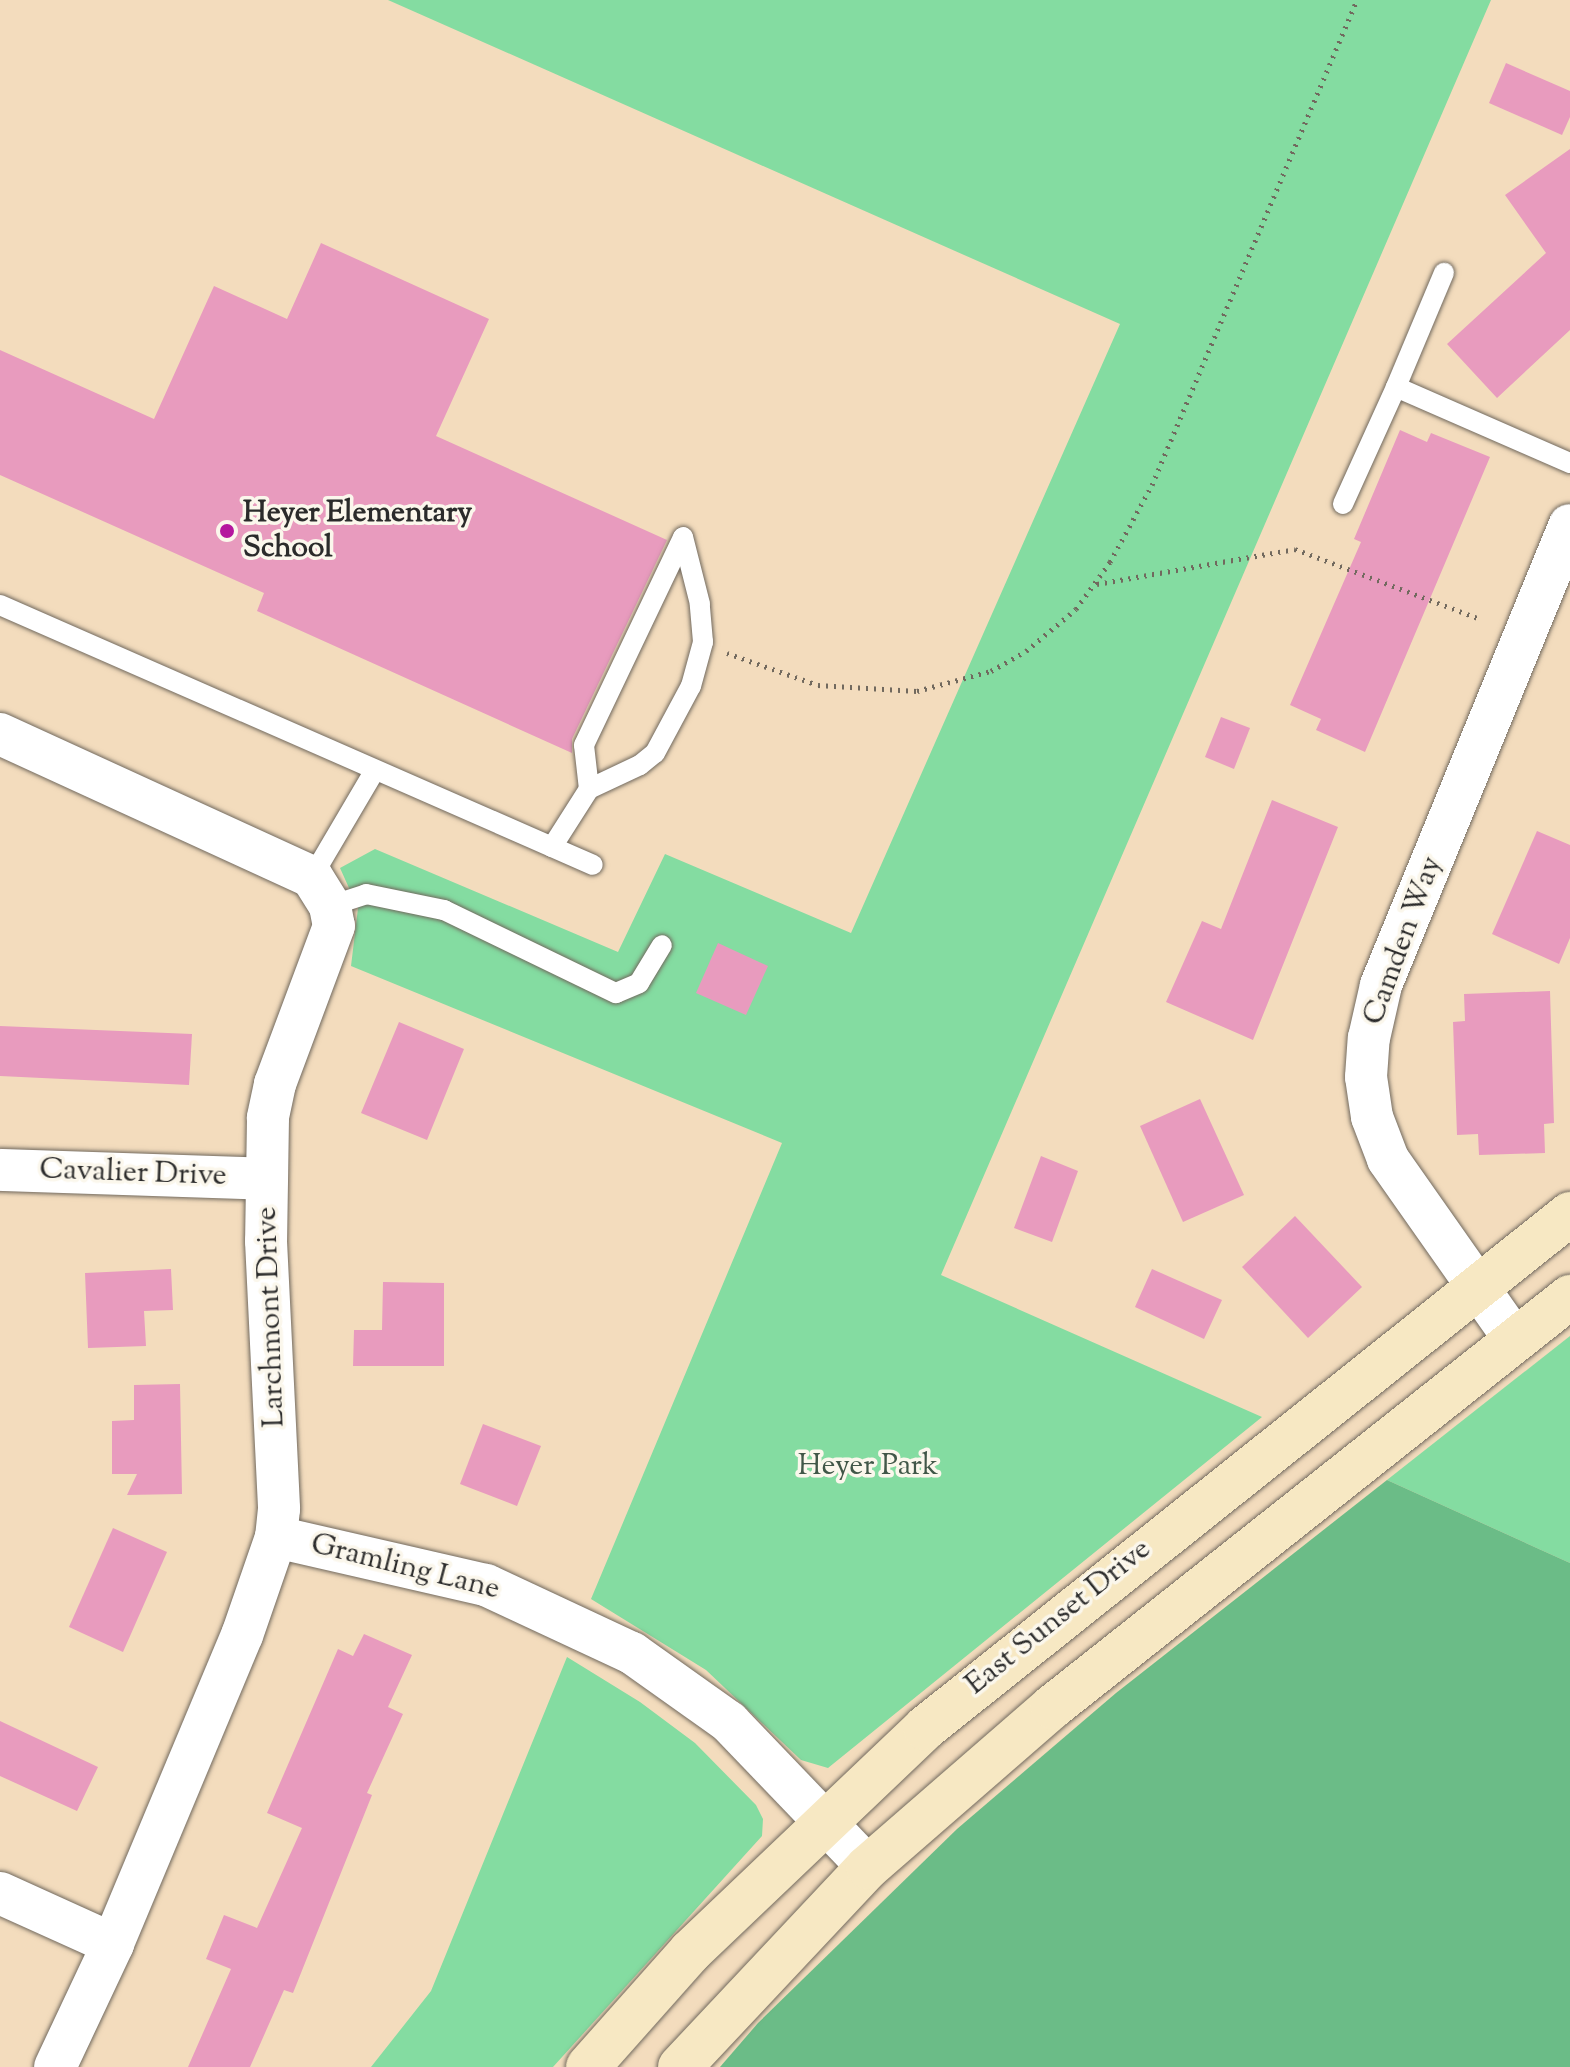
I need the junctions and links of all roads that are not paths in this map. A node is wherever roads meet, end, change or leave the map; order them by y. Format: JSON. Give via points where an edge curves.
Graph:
{"nodes":[{"id":1,"x":1444,"y":273,"type":"dead end"},
{"id":2,"x":1396,"y":387,"type":"junction"},
{"id":3,"x":1570,"y":463,"type":"edge"},
{"id":4,"x":1343,"y":504,"type":"dead end"},
{"id":5,"x":1570,"y":525,"type":"edge"},
{"id":6,"x":0,"y":605,"type":"edge"},
{"id":7,"x":3,"y":735,"type":"edge"},
{"id":8,"x":375,"y":770,"type":"junction"},
{"id":9,"x":589,"y":789,"type":"junction"},
{"id":10,"x":552,"y":847,"type":"junction"},
{"id":11,"x":593,"y":865,"type":"dead end"},
{"id":12,"x":321,"y":891,"type":"junction"},
{"id":13,"x":662,"y":945,"type":"dead end"},
{"id":14,"x":0,"y":1170,"type":"edge"},
{"id":15,"x":267,"y":1179,"type":"junction"},
{"id":16,"x":1570,"y":1214,"type":"edge"},
{"id":17,"x":1474,"y":1289,"type":"junction"},
{"id":18,"x":1570,"y":1297,"type":"edge"},
{"id":19,"x":1515,"y":1340,"type":"junction"},
{"id":20,"x":276,"y":1537,"type":"junction"},
{"id":21,"x":824,"y":1820,"type":"junction"},
{"id":22,"x":868,"y":1867,"type":"junction"},
{"id":23,"x":0,"y":1893,"type":"edge"},
{"id":24,"x":113,"y":1944,"type":"junction"},
{"id":25,"x":55,"y":2067,"type":"edge"},
{"id":26,"x":588,"y":2067,"type":"edge"},
{"id":27,"x":680,"y":2067,"type":"edge"}],
"edges":[{"from":1,"to":2,"type":"lane"},
{"from":2,"to":3,"type":"lane"},
{"from":2,"to":4,"type":"lane"},
{"from":5,"to":17,"type":"street","name":"Camden Way","via":[[1381,985],[1369,1038],[1366,1077],[1372,1117],[1388,1159]]},
{"from":6,"to":8,"type":"lane"},
{"from":7,"to":12,"type":"street"},
{"from":8,"to":10,"type":"lane"},
{"from":8,"to":12,"type":"lane"},
{"from":9,"to":9,"type":"lane","via":[[640,765],[668,737],[691,686],[703,642],[700,604],[683,537],[584,745]]},
{"from":9,"to":10,"type":"lane"},
{"from":10,"to":11,"type":"lane"},
{"from":12,"to":13,"type":"lane","via":[[444,910],[616,993],[639,983]]},
{"from":12,"to":15,"type":"street","name":"Larchmont Drive","via":[[334,926],[275,1084]]},
{"from":14,"to":15,"type":"street","name":"Cavalier Drive"},
{"from":15,"to":20,"type":"street","name":"Larchmont Drive"},
{"from":16,"to":17,"type":"main road","name":"East Sunset Drive"},
{"from":17,"to":19,"type":"street","name":"Camden Way"},
{"from":17,"to":21,"type":"main road","name":"East Sunset Drive","via":[[1048,1626]]},
{"from":18,"to":19,"type":"main road"},
{"from":19,"to":22,"type":"main road","via":[[1052,1707]]},
{"from":20,"to":21,"type":"street","name":"Gramling Lane","via":[[426,1567],[577,1623],[679,1684],[729,1722]]},
{"from":20,"to":24,"type":"street","name":"Larchmont Drive","via":[[242,1635]]},
{"from":21,"to":22,"type":"street","name":"Gramling Lane"},
{"from":21,"to":26,"type":"main road","name":"East Sunset Drive","via":[[690,1952]]},
{"from":22,"to":27,"type":"main road"},
{"from":23,"to":24,"type":"street"},
{"from":24,"to":25,"type":"street","name":"Larchmont Drive"}]}
